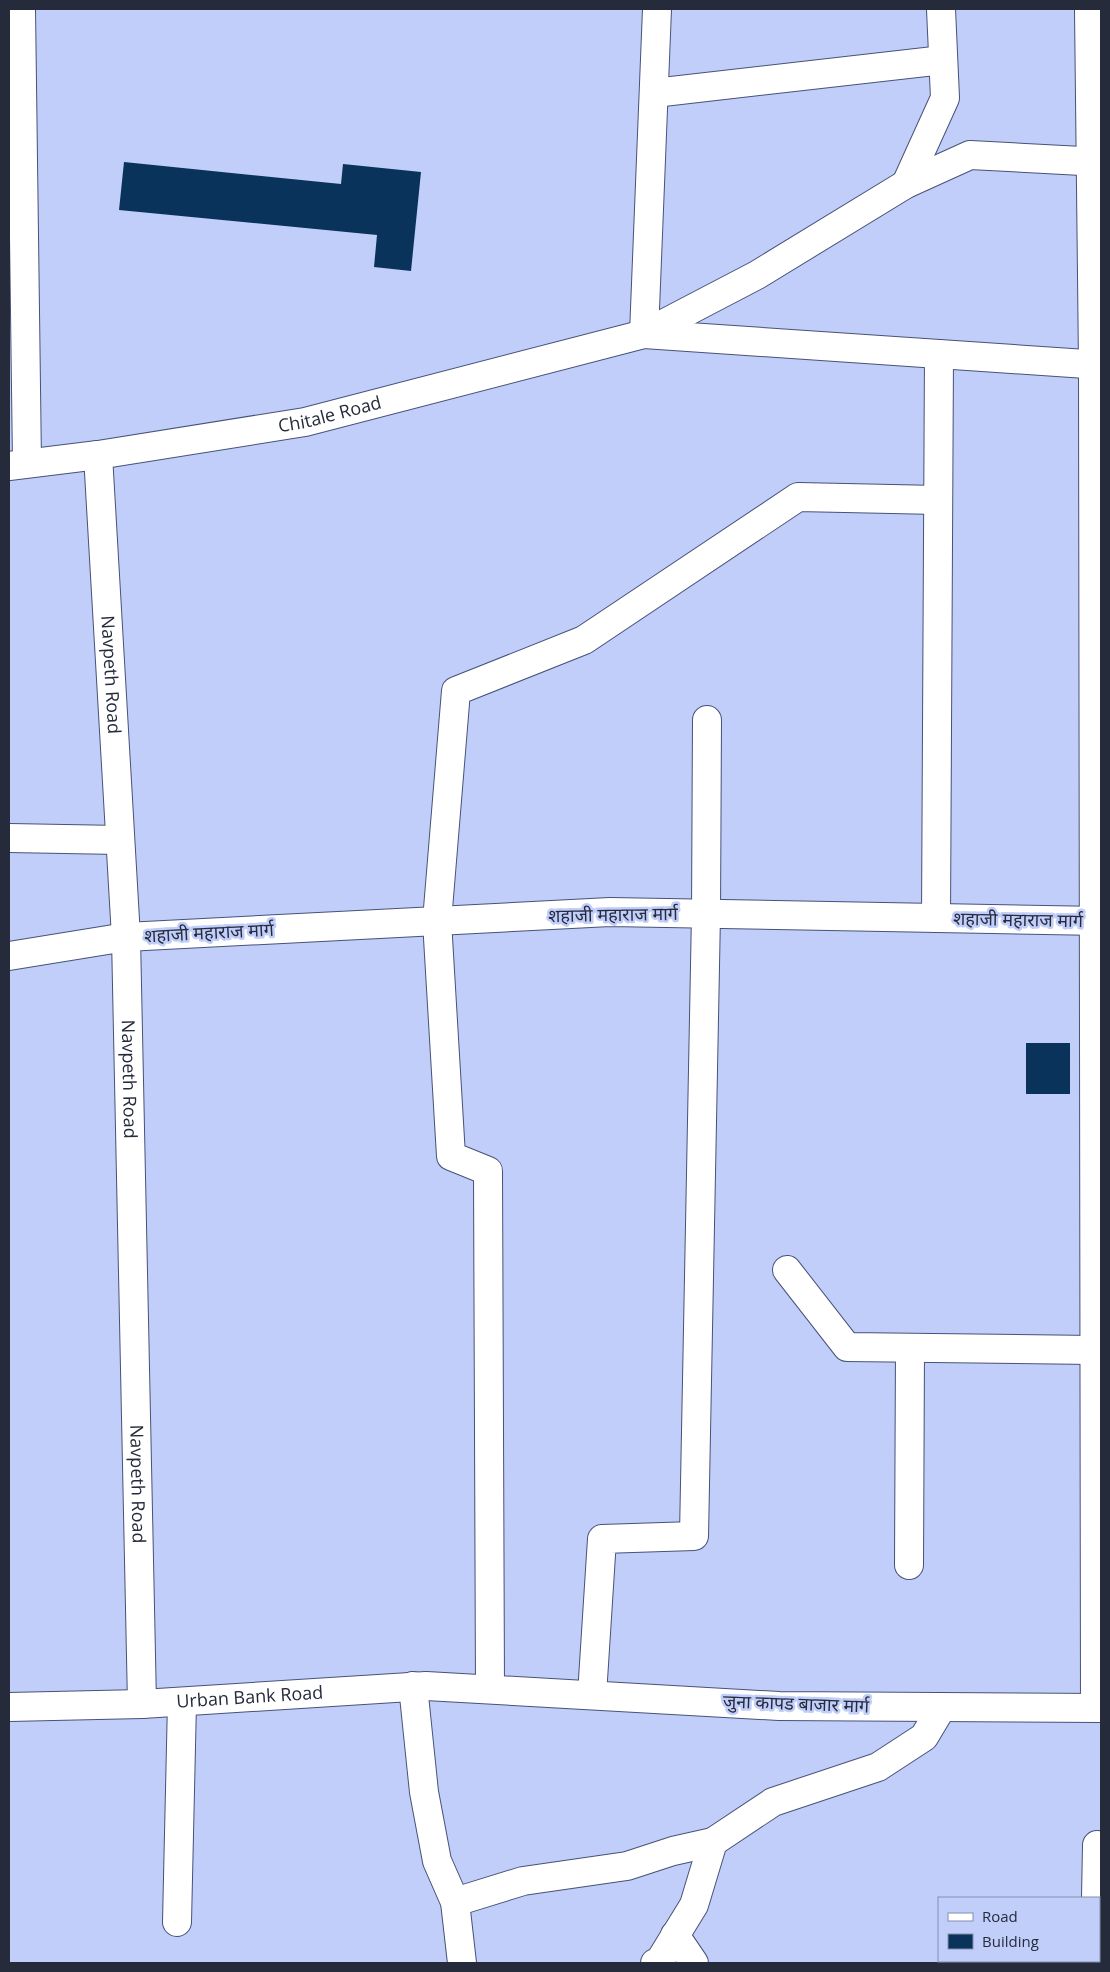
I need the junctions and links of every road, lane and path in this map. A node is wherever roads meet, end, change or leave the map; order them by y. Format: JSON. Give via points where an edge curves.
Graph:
{"nodes":[{"id":1,"x":21,"y":9,"type":"edge"},
{"id":2,"x":657,"y":9,"type":"edge"},
{"id":3,"x":941,"y":9,"type":"edge"},
{"id":4,"x":1089,"y":9,"type":"edge"},
{"id":5,"x":943,"y":60,"type":"junction"},
{"id":6,"x":654,"y":93,"type":"junction"},
{"id":7,"x":1096,"y":161,"type":"edge"},
{"id":8,"x":906,"y":184,"type":"junction"},
{"id":9,"x":644,"y":334,"type":"junction"},
{"id":10,"x":939,"y":354,"type":"junction"},
{"id":11,"x":1097,"y":364,"type":"edge"},
{"id":12,"x":98,"y":455,"type":"junction"},
{"id":13,"x":18,"y":465,"type":"edge"},
{"id":14,"x":938,"y":500,"type":"junction"},
{"id":15,"x":707,"y":720,"type":"dead end"},
{"id":16,"x":9,"y":838,"type":"edge"},
{"id":17,"x":120,"y":840,"type":"junction"},
{"id":18,"x":706,"y":914,"type":"junction"},
{"id":19,"x":936,"y":918,"type":"junction"},
{"id":20,"x":436,"y":921,"type":"junction"},
{"id":21,"x":1097,"y":921,"type":"edge"},
{"id":22,"x":126,"y":937,"type":"junction"},
{"id":23,"x":9,"y":956,"type":"edge"},
{"id":24,"x":1098,"y":1117,"type":"edge"},
{"id":25,"x":787,"y":1270,"type":"dead end"},
{"id":26,"x":910,"y":1348,"type":"junction"},
{"id":27,"x":1094,"y":1350,"type":"junction"},
{"id":28,"x":909,"y":1565,"type":"dead end"},
{"id":29,"x":413,"y":1686,"type":"junction"},
{"id":30,"x":490,"y":1689,"type":"junction"},
{"id":31,"x":592,"y":1695,"type":"junction"},
{"id":32,"x":182,"y":1702,"type":"junction"},
{"id":33,"x":142,"y":1704,"type":"junction"},
{"id":34,"x":9,"y":1707,"type":"edge"},
{"id":35,"x":942,"y":1707,"type":"junction"},
{"id":36,"x":1098,"y":1708,"type":"edge"},
{"id":37,"x":713,"y":1842,"type":"junction"},
{"id":38,"x":1097,"y":1845,"type":"dead end"},
{"id":39,"x":1096,"y":1897,"type":"edge"},
{"id":40,"x":454,"y":1902,"type":"junction"},
{"id":41,"x":176,"y":1922,"type":"dead end"},
{"id":42,"x":675,"y":1935,"type":"junction"},
{"id":43,"x":462,"y":1963,"type":"edge"},
{"id":44,"x":655,"y":1963,"type":"edge"},
{"id":45,"x":694,"y":1963,"type":"edge"}],
"edges":[{"from":1,"to":13,"type":"street"},
{"from":2,"to":6,"type":"street"},
{"from":3,"to":5,"type":"street"},
{"from":4,"to":7,"type":"street"},
{"from":5,"to":6,"type":"street"},
{"from":5,"to":8,"type":"street","via":[[945,98]]},
{"from":6,"to":9,"type":"street"},
{"from":7,"to":8,"type":"street","via":[[970,155]]},
{"from":7,"to":11,"type":"street"},
{"from":8,"to":9,"type":"street","via":[[757,275]]},
{"from":9,"to":10,"type":"street"},
{"from":9,"to":12,"type":"street","name":"Chitale Road","via":[[305,422]]},
{"from":10,"to":11,"type":"street"},
{"from":10,"to":14,"type":"street"},
{"from":11,"to":21,"type":"street"},
{"from":12,"to":13,"type":"street","name":"Chitale Road"},
{"from":12,"to":17,"type":"street","name":"Navpeth Road"},
{"from":14,"to":19,"type":"street"},
{"from":14,"to":20,"type":"street","via":[[798,497],[584,640],[456,692]]},
{"from":15,"to":18,"type":"street"},
{"from":16,"to":17,"type":"street"},
{"from":17,"to":22,"type":"street","name":"Navpeth Road"},
{"from":18,"to":19,"type":"street","name":"शहाजी महाराज मार्ग"},
{"from":18,"to":20,"type":"street","name":"शहाजी महाराज मार्ग","via":[[610,912]]},
{"from":18,"to":31,"type":"street","via":[[694,1536],[602,1539]]},
{"from":19,"to":21,"type":"street","name":"शहाजी महाराज मार्ग"},
{"from":20,"to":22,"type":"street","name":"शहाजी महाराज मार्ग"},
{"from":20,"to":30,"type":"street","via":[[451,1156],[488,1171]]},
{"from":21,"to":24,"type":"street"},
{"from":22,"to":23,"type":"street","name":"शहाजी महाराज मार्ग"},
{"from":22,"to":33,"type":"street","name":"Navpeth Road"},
{"from":24,"to":27,"type":"street"},
{"from":25,"to":26,"type":"street","via":[[847,1347]]},
{"from":26,"to":27,"type":"street"},
{"from":26,"to":28,"type":"street"},
{"from":27,"to":36,"type":"street"},
{"from":29,"to":30,"type":"street","name":"Urban Bank Road"},
{"from":29,"to":32,"type":"street","name":"Urban Bank Road"},
{"from":29,"to":40,"type":"street","via":[[424,1792],[436,1861]]},
{"from":30,"to":31,"type":"street","name":"जुना कापड बाजार मार्ग"},
{"from":31,"to":35,"type":"street","name":"जुना कापड बाजार मार्ग","via":[[779,1706]]},
{"from":32,"to":33,"type":"street","name":"Urban Bank Road"},
{"from":32,"to":41,"type":"street"},
{"from":33,"to":34,"type":"street","name":"Urban Bank Road"},
{"from":35,"to":36,"type":"street","name":"जुना कापड बाजार मार्ग"},
{"from":35,"to":37,"type":"street","via":[[924,1737],[878,1766],[773,1802]]},
{"from":37,"to":40,"type":"street","via":[[627,1866],[523,1881]]},
{"from":37,"to":42,"type":"street","via":[[694,1904]]},
{"from":38,"to":39,"type":"street"},
{"from":40,"to":43,"type":"street"},
{"from":42,"to":44,"type":"street","via":[[659,1962]]},
{"from":42,"to":45,"type":"street"}]}
